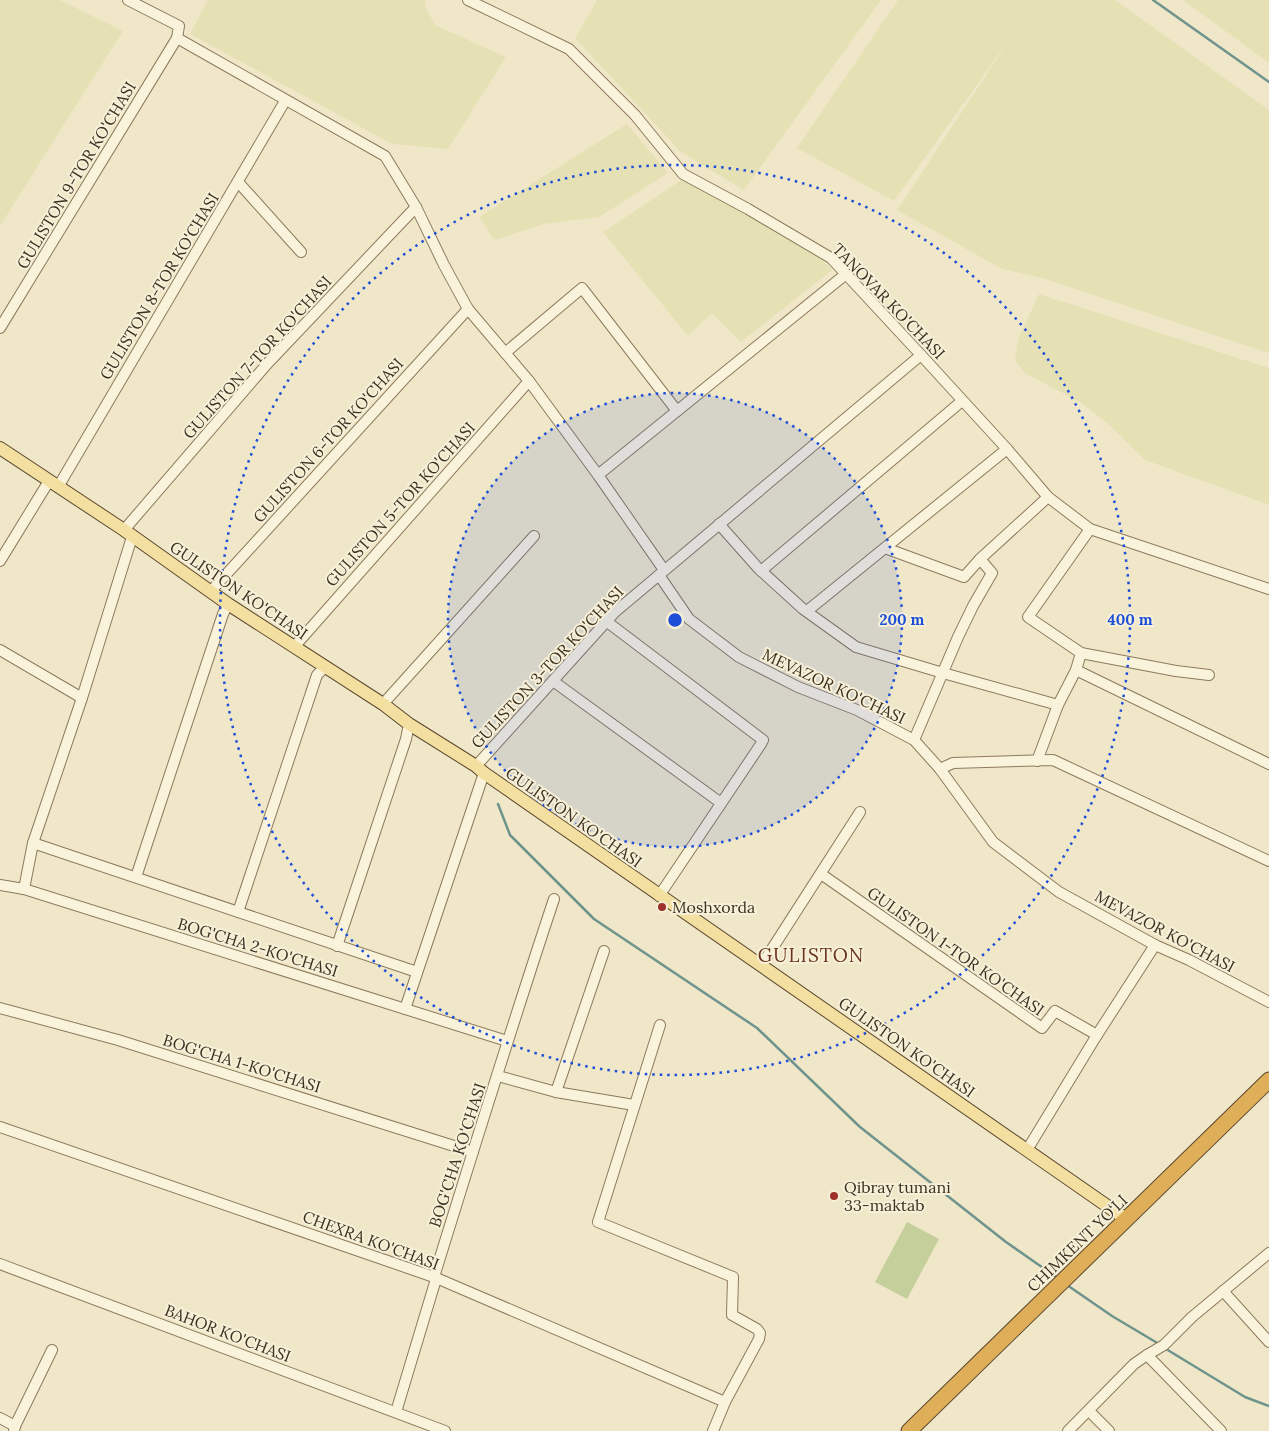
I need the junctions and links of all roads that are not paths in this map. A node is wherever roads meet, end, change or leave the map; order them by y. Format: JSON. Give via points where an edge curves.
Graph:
{"nodes":[{"id":1,"x":128,"y":0,"type":"edge"},
{"id":2,"x":468,"y":0,"type":"edge"},
{"id":3,"x":149,"y":4,"type":"edge"},
{"id":4,"x":177,"y":38,"type":"junction"},
{"id":5,"x":285,"y":100,"type":"junction"},
{"id":6,"x":238,"y":182,"type":"junction"},
{"id":7,"x":416,"y":207,"type":"junction"},
{"id":8,"x":301,"y":252,"type":"dead end"},
{"id":9,"x":846,"y":274,"type":"junction"},
{"id":10,"x":468,"y":309,"type":"junction"},
{"id":11,"x":0,"y":328,"type":"edge"},
{"id":12,"x":505,"y":353,"type":"junction"},
{"id":13,"x":921,"y":355,"type":"junction"},
{"id":14,"x":529,"y":381,"type":"junction"},
{"id":15,"x":962,"y":401,"type":"junction"},
{"id":16,"x":677,"y":411,"type":"junction"},
{"id":17,"x":0,"y":448,"type":"edge"},
{"id":18,"x":1007,"y":450,"type":"junction"},
{"id":19,"x":598,"y":475,"type":"junction"},
{"id":20,"x":53,"y":484,"type":"junction"},
{"id":21,"x":1048,"y":497,"type":"junction"},
{"id":22,"x":719,"y":524,"type":"junction"},
{"id":23,"x":1090,"y":529,"type":"junction"},
{"id":24,"x":128,"y":534,"type":"junction"},
{"id":25,"x":534,"y":536,"type":"dead end"},
{"id":26,"x":885,"y":548,"type":"junction"},
{"id":27,"x":980,"y":559,"type":"junction"},
{"id":28,"x":0,"y":561,"type":"edge"},
{"id":29,"x":661,"y":572,"type":"junction"},
{"id":30,"x":761,"y":572,"type":"junction"},
{"id":31,"x":1269,"y":589,"type":"edge"},
{"id":32,"x":211,"y":591,"type":"junction"},
{"id":33,"x":228,"y":604,"type":"junction"},
{"id":34,"x":807,"y":611,"type":"junction"},
{"id":35,"x":606,"y":621,"type":"junction"},
{"id":36,"x":294,"y":647,"type":"junction"},
{"id":37,"x":0,"y":650,"type":"edge"},
{"id":38,"x":1081,"y":653,"type":"junction"},
{"id":39,"x":325,"y":667,"type":"junction"},
{"id":40,"x":1076,"y":670,"type":"junction"},
{"id":41,"x":943,"y":673,"type":"junction"},
{"id":42,"x":1209,"y":675,"type":"dead end"},
{"id":43,"x":553,"y":681,"type":"junction"},
{"id":44,"x":82,"y":698,"type":"junction"},
{"id":45,"x":383,"y":704,"type":"junction"},
{"id":46,"x":1058,"y":705,"type":"junction"},
{"id":47,"x":409,"y":724,"type":"junction"},
{"id":48,"x":914,"y":740,"type":"junction"},
{"id":49,"x":1037,"y":761,"type":"junction"},
{"id":50,"x":1269,"y":764,"type":"edge"},
{"id":51,"x":940,"y":768,"type":"junction"},
{"id":52,"x":480,"y":769,"type":"junction"},
{"id":53,"x":721,"y":803,"type":"junction"},
{"id":54,"x":860,"y":812,"type":"dead end"},
{"id":55,"x":33,"y":843,"type":"junction"},
{"id":56,"x":1269,"y":862,"type":"edge"},
{"id":57,"x":821,"y":874,"type":"junction"},
{"id":58,"x":136,"y":877,"type":"junction"},
{"id":59,"x":0,"y":885,"type":"edge"},
{"id":60,"x":24,"y":889,"type":"junction"},
{"id":61,"x":659,"y":896,"type":"junction"},
{"id":62,"x":554,"y":899,"type":"dead end"},
{"id":63,"x":238,"y":912,"type":"junction"},
{"id":64,"x":1155,"y":945,"type":"junction"},
{"id":65,"x":337,"y":946,"type":"junction"},
{"id":66,"x":604,"y":951,"type":"dead end"},
{"id":67,"x":761,"y":966,"type":"junction"},
{"id":68,"x":417,"y":972,"type":"junction"},
{"id":69,"x":1269,"y":1002,"type":"edge"},
{"id":70,"x":0,"y":1008,"type":"edge"},
{"id":71,"x":405,"y":1009,"type":"junction"},
{"id":72,"x":660,"y":1025,"type":"dead end"},
{"id":73,"x":1097,"y":1035,"type":"junction"},
{"id":74,"x":507,"y":1042,"type":"junction"},
{"id":75,"x":498,"y":1076,"type":"junction"},
{"id":76,"x":1269,"y":1080,"type":"edge"},
{"id":77,"x":556,"y":1092,"type":"junction"},
{"id":78,"x":634,"y":1105,"type":"junction"},
{"id":79,"x":0,"y":1126,"type":"edge"},
{"id":80,"x":1027,"y":1150,"type":"junction"},
{"id":81,"x":473,"y":1152,"type":"junction"},
{"id":82,"x":1126,"y":1219,"type":"junction"},
{"id":83,"x":1269,"y":1253,"type":"edge"},
{"id":84,"x":0,"y":1264,"type":"edge"},
{"id":85,"x":435,"y":1278,"type":"junction"},
{"id":86,"x":1223,"y":1291,"type":"junction"},
{"id":87,"x":1269,"y":1342,"type":"edge"},
{"id":88,"x":52,"y":1350,"type":"dead end"},
{"id":89,"x":1147,"y":1355,"type":"junction"},
{"id":90,"x":725,"y":1402,"type":"junction"},
{"id":91,"x":1089,"y":1411,"type":"junction"},
{"id":92,"x":396,"y":1412,"type":"junction"},
{"id":93,"x":0,"y":1418,"type":"edge"},
{"id":94,"x":15,"y":1428,"type":"edge"},
{"id":95,"x":445,"y":1431,"type":"edge"},
{"id":96,"x":713,"y":1431,"type":"edge"},
{"id":97,"x":909,"y":1431,"type":"edge"},
{"id":98,"x":1068,"y":1431,"type":"edge"},
{"id":99,"x":1109,"y":1431,"type":"edge"},
{"id":100,"x":1221,"y":1431,"type":"edge"}],
"edges":[{"from":1,"to":3,"type":"street"},
{"from":2,"to":9,"type":"street","name":"TANOVAR KO'CHASI","via":[[569,49],[635,115],[683,174],[831,258]]},
{"from":3,"to":4,"type":"street","via":[[179,26]]},
{"from":4,"to":5,"type":"street","name":"MEVAZOR KO'CHASI"},
{"from":4,"to":11,"type":"street","name":"GULISTON 9-TOR KO'CHASI"},
{"from":5,"to":6,"type":"street","name":"GULISTON 8-TOR KO'CHASI"},
{"from":5,"to":7,"type":"street","name":"MEVAZOR KO'CHASI","via":[[385,156]]},
{"from":6,"to":8,"type":"street"},
{"from":6,"to":20,"type":"street","name":"GULISTON 8-TOR KO'CHASI"},
{"from":7,"to":10,"type":"street","name":"MEVAZOR KO'CHASI"},
{"from":7,"to":24,"type":"street","name":"GULISTON 7-TOR KO'CHASI","via":[[267,364]]},
{"from":9,"to":13,"type":"street","name":"TANOVAR KO'CHASI"},
{"from":9,"to":16,"type":"street"},
{"from":10,"to":12,"type":"street","name":"MEVAZOR KO'CHASI"},
{"from":10,"to":32,"type":"street","name":"GULISTON 6-TOR KO'CHASI"},
{"from":12,"to":14,"type":"street","name":"MEVAZOR KO'CHASI"},
{"from":12,"to":16,"type":"street","via":[[582,288]]},
{"from":13,"to":15,"type":"street","name":"TANOVAR KO'CHASI"},
{"from":13,"to":22,"type":"street","name":"GULISTON 3-TOR KO'CHASI"},
{"from":14,"to":19,"type":"street","name":"MEVAZOR KO'CHASI"},
{"from":14,"to":36,"type":"street","name":"GULISTON 5-TOR KO'CHASI"},
{"from":15,"to":18,"type":"street","name":"TANOVAR KO'CHASI"},
{"from":15,"to":30,"type":"street"},
{"from":16,"to":19,"type":"street"},
{"from":17,"to":20,"type":"main road","name":"GULISTON KO'CHASI"},
{"from":18,"to":21,"type":"street","name":"TANOVAR KO'CHASI"},
{"from":18,"to":26,"type":"street"},
{"from":19,"to":29,"type":"street","name":"MEVAZOR KO'CHASI"},
{"from":20,"to":24,"type":"main road","name":"GULISTON KO'CHASI"},
{"from":20,"to":28,"type":"street","name":"GULISTON 8-TOR KO'CHASI"},
{"from":21,"to":23,"type":"street","name":"TANOVAR KO'CHASI"},
{"from":21,"to":27,"type":"street"},
{"from":22,"to":29,"type":"street","name":"GULISTON 3-TOR KO'CHASI"},
{"from":22,"to":30,"type":"street"},
{"from":23,"to":31,"type":"street","name":"TANOVAR KO'CHASI"},
{"from":23,"to":38,"type":"street","via":[[1028,617]]},
{"from":24,"to":32,"type":"main road","name":"GULISTON KO'CHASI"},
{"from":24,"to":44,"type":"street"},
{"from":25,"to":45,"type":"street"},
{"from":26,"to":27,"type":"street","via":[[964,577]]},
{"from":26,"to":34,"type":"street"},
{"from":27,"to":41,"type":"street","via":[[992,573],[973,606]]},
{"from":29,"to":35,"type":"street","name":"GULISTON 3-TOR KO'CHASI"},
{"from":29,"to":48,"type":"street","name":"MEVAZOR KO'CHASI","via":[[690,619],[739,657],[798,687],[857,710]]},
{"from":30,"to":34,"type":"street"},
{"from":32,"to":33,"type":"main road","name":"GULISTON KO'CHASI"},
{"from":33,"to":36,"type":"main road","name":"GULISTON KO'CHASI"},
{"from":33,"to":58,"type":"street"},
{"from":34,"to":41,"type":"street","via":[[856,647]]},
{"from":35,"to":43,"type":"street","name":"GULISTON 3-TOR KO'CHASI"},
{"from":35,"to":53,"type":"street","via":[[763,740]]},
{"from":36,"to":39,"type":"main road","name":"GULISTON KO'CHASI"},
{"from":37,"to":44,"type":"street"},
{"from":38,"to":40,"type":"street"},
{"from":38,"to":42,"type":"street"},
{"from":39,"to":45,"type":"main road","name":"GULISTON KO'CHASI"},
{"from":39,"to":63,"type":"street","via":[[317,675]]},
{"from":40,"to":46,"type":"street"},
{"from":40,"to":50,"type":"street"},
{"from":41,"to":46,"type":"street"},
{"from":41,"to":48,"type":"street"},
{"from":43,"to":52,"type":"street","name":"GULISTON 3-TOR KO'CHASI"},
{"from":43,"to":53,"type":"street"},
{"from":44,"to":55,"type":"street"},
{"from":45,"to":47,"type":"main road","name":"GULISTON KO'CHASI"},
{"from":46,"to":49,"type":"street"},
{"from":47,"to":52,"type":"main road","name":"GULISTON KO'CHASI"},
{"from":47,"to":65,"type":"street"},
{"from":48,"to":51,"type":"street","name":"MEVAZOR KO'CHASI"},
{"from":49,"to":51,"type":"street","via":[[953,762]]},
{"from":49,"to":56,"type":"street","via":[[1053,760]]},
{"from":51,"to":64,"type":"street","name":"MEVAZOR KO'CHASI","via":[[992,842],[1059,892]]},
{"from":52,"to":61,"type":"main road","name":"GULISTON KO'CHASI"},
{"from":52,"to":68,"type":"street"},
{"from":53,"to":61,"type":"street"},
{"from":54,"to":57,"type":"street"},
{"from":55,"to":58,"type":"street"},
{"from":55,"to":60,"type":"street"},
{"from":57,"to":67,"type":"street"},
{"from":57,"to":73,"type":"street","name":"GULISTON 1-TOR KO'CHASI","via":[[1042,1028],[1055,1011]]},
{"from":58,"to":63,"type":"street"},
{"from":59,"to":60,"type":"street","name":"BOG'CHA 2-KO'CHASI"},
{"from":60,"to":71,"type":"street","name":"BOG'CHA 2-KO'CHASI"},
{"from":61,"to":67,"type":"main road","name":"GULISTON KO'CHASI"},
{"from":62,"to":74,"type":"street","name":"BOG'CHA KO'CHASI"},
{"from":63,"to":65,"type":"street"},
{"from":64,"to":69,"type":"street","name":"MEVAZOR KO'CHASI"},
{"from":64,"to":73,"type":"street"},
{"from":65,"to":68,"type":"street"},
{"from":66,"to":77,"type":"street"},
{"from":67,"to":80,"type":"main road","name":"GULISTON KO'CHASI"},
{"from":68,"to":71,"type":"street"},
{"from":70,"to":81,"type":"street","name":"BOG'CHA 1-KO'CHASI","via":[[118,1040]]},
{"from":71,"to":74,"type":"street","name":"BOG'CHA 2-KO'CHASI"},
{"from":72,"to":78,"type":"street"},
{"from":73,"to":80,"type":"street"},
{"from":74,"to":75,"type":"street","name":"BOG'CHA KO'CHASI"},
{"from":75,"to":77,"type":"street"},
{"from":75,"to":81,"type":"street","name":"BOG'CHA KO'CHASI"},
{"from":76,"to":82,"type":"highway","name":"CHIMKENT YO‘LI"},
{"from":77,"to":78,"type":"street"},
{"from":78,"to":90,"type":"street","via":[[598,1222],[733,1277],[732,1315],[760,1333]]},
{"from":79,"to":85,"type":"street","name":"CHEXRA KO'CHASI"},
{"from":80,"to":82,"type":"main road","name":"GULISTON KO'CHASI"},
{"from":81,"to":85,"type":"street","name":"BOG'CHA KO'CHASI"},
{"from":82,"to":97,"type":"highway","name":"CHIMKENT YO‘LI"},
{"from":83,"to":86,"type":"street"},
{"from":84,"to":92,"type":"street","name":"BAHOR KO'CHASI"},
{"from":85,"to":90,"type":"street","name":"CHEXRA KO'CHASI"},
{"from":85,"to":92,"type":"street","name":"BOG'CHA KO'CHASI"},
{"from":86,"to":87,"type":"street"},
{"from":86,"to":89,"type":"street","via":[[1164,1345]]},
{"from":88,"to":94,"type":"street"},
{"from":89,"to":91,"type":"street"},
{"from":89,"to":100,"type":"street"},
{"from":90,"to":96,"type":"street"},
{"from":91,"to":98,"type":"street"},
{"from":91,"to":99,"type":"street"},
{"from":92,"to":95,"type":"street","name":"BAHOR KO'CHASI"},
{"from":93,"to":94,"type":"street"}]}
